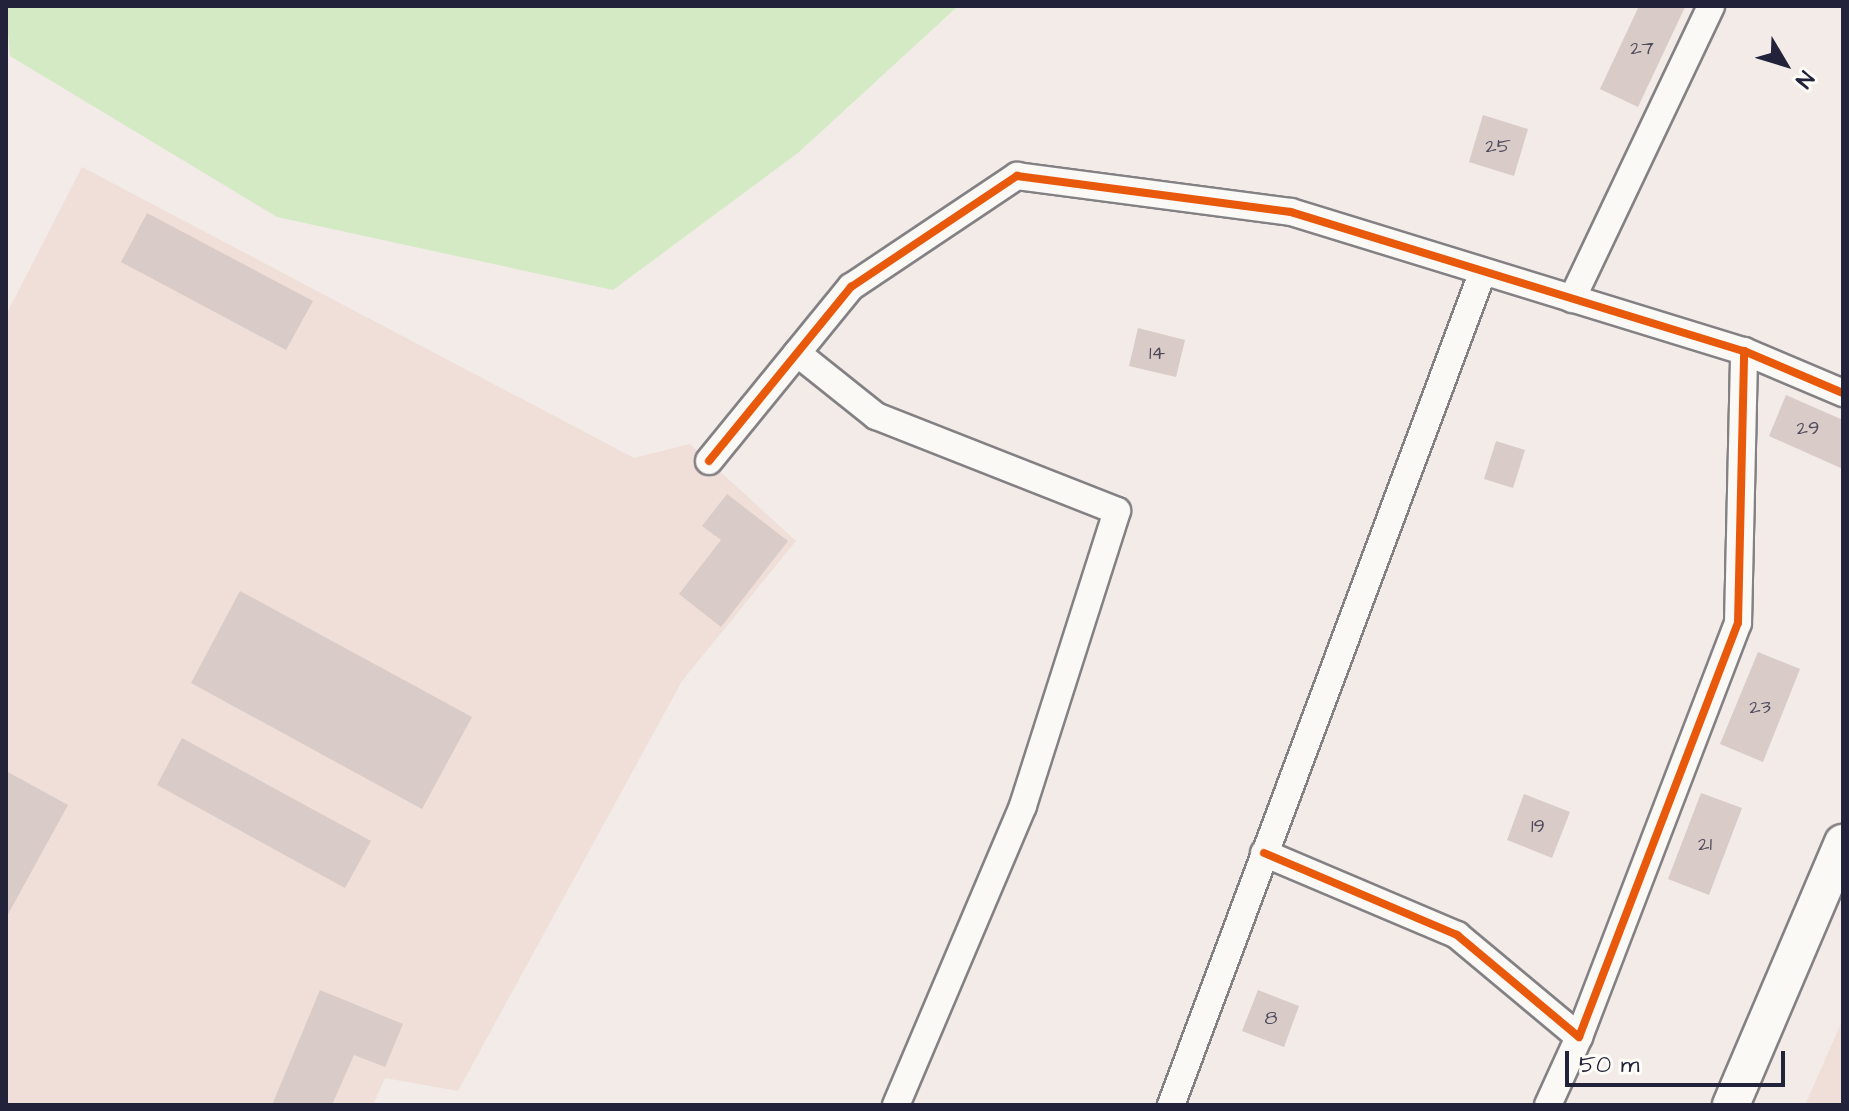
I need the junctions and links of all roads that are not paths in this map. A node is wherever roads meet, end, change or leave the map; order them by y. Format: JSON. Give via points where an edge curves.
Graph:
{"nodes":[{"id":1,"x":1711,"y":6,"type":"edge"},
{"id":2,"x":1483,"y":271,"type":"junction"},
{"id":3,"x":1572,"y":299,"type":"junction"},
{"id":4,"x":1744,"y":351,"type":"junction"},
{"id":5,"x":797,"y":353,"type":"junction"},
{"id":6,"x":1843,"y":393,"type":"edge"},
{"id":7,"x":709,"y":461,"type":"dead end"},
{"id":8,"x":1843,"y":843,"type":"edge"},
{"id":9,"x":1264,"y":853,"type":"junction"},
{"id":10,"x":1579,"y":1037,"type":"junction"},
{"id":11,"x":896,"y":1105,"type":"edge"},
{"id":12,"x":1171,"y":1105,"type":"edge"},
{"id":13,"x":1548,"y":1105,"type":"edge"},
{"id":14,"x":1731,"y":1105,"type":"edge"}],
"edges":[{"from":1,"to":3,"type":"street"},
{"from":2,"to":3,"type":"street"},
{"from":2,"to":5,"type":"street","via":[[1291,212],[1017,176],[851,287]]},
{"from":2,"to":9,"type":"street"},
{"from":3,"to":4,"type":"street"},
{"from":4,"to":6,"type":"street"},
{"from":4,"to":10,"type":"street","via":[[1738,623]]},
{"from":5,"to":7,"type":"street"},
{"from":5,"to":11,"type":"street","via":[[876,416],[1117,511],[1023,806]]},
{"from":8,"to":14,"type":"main road"},
{"from":9,"to":10,"type":"street","via":[[1457,935]]},
{"from":9,"to":12,"type":"street"},
{"from":10,"to":13,"type":"street"}]}
